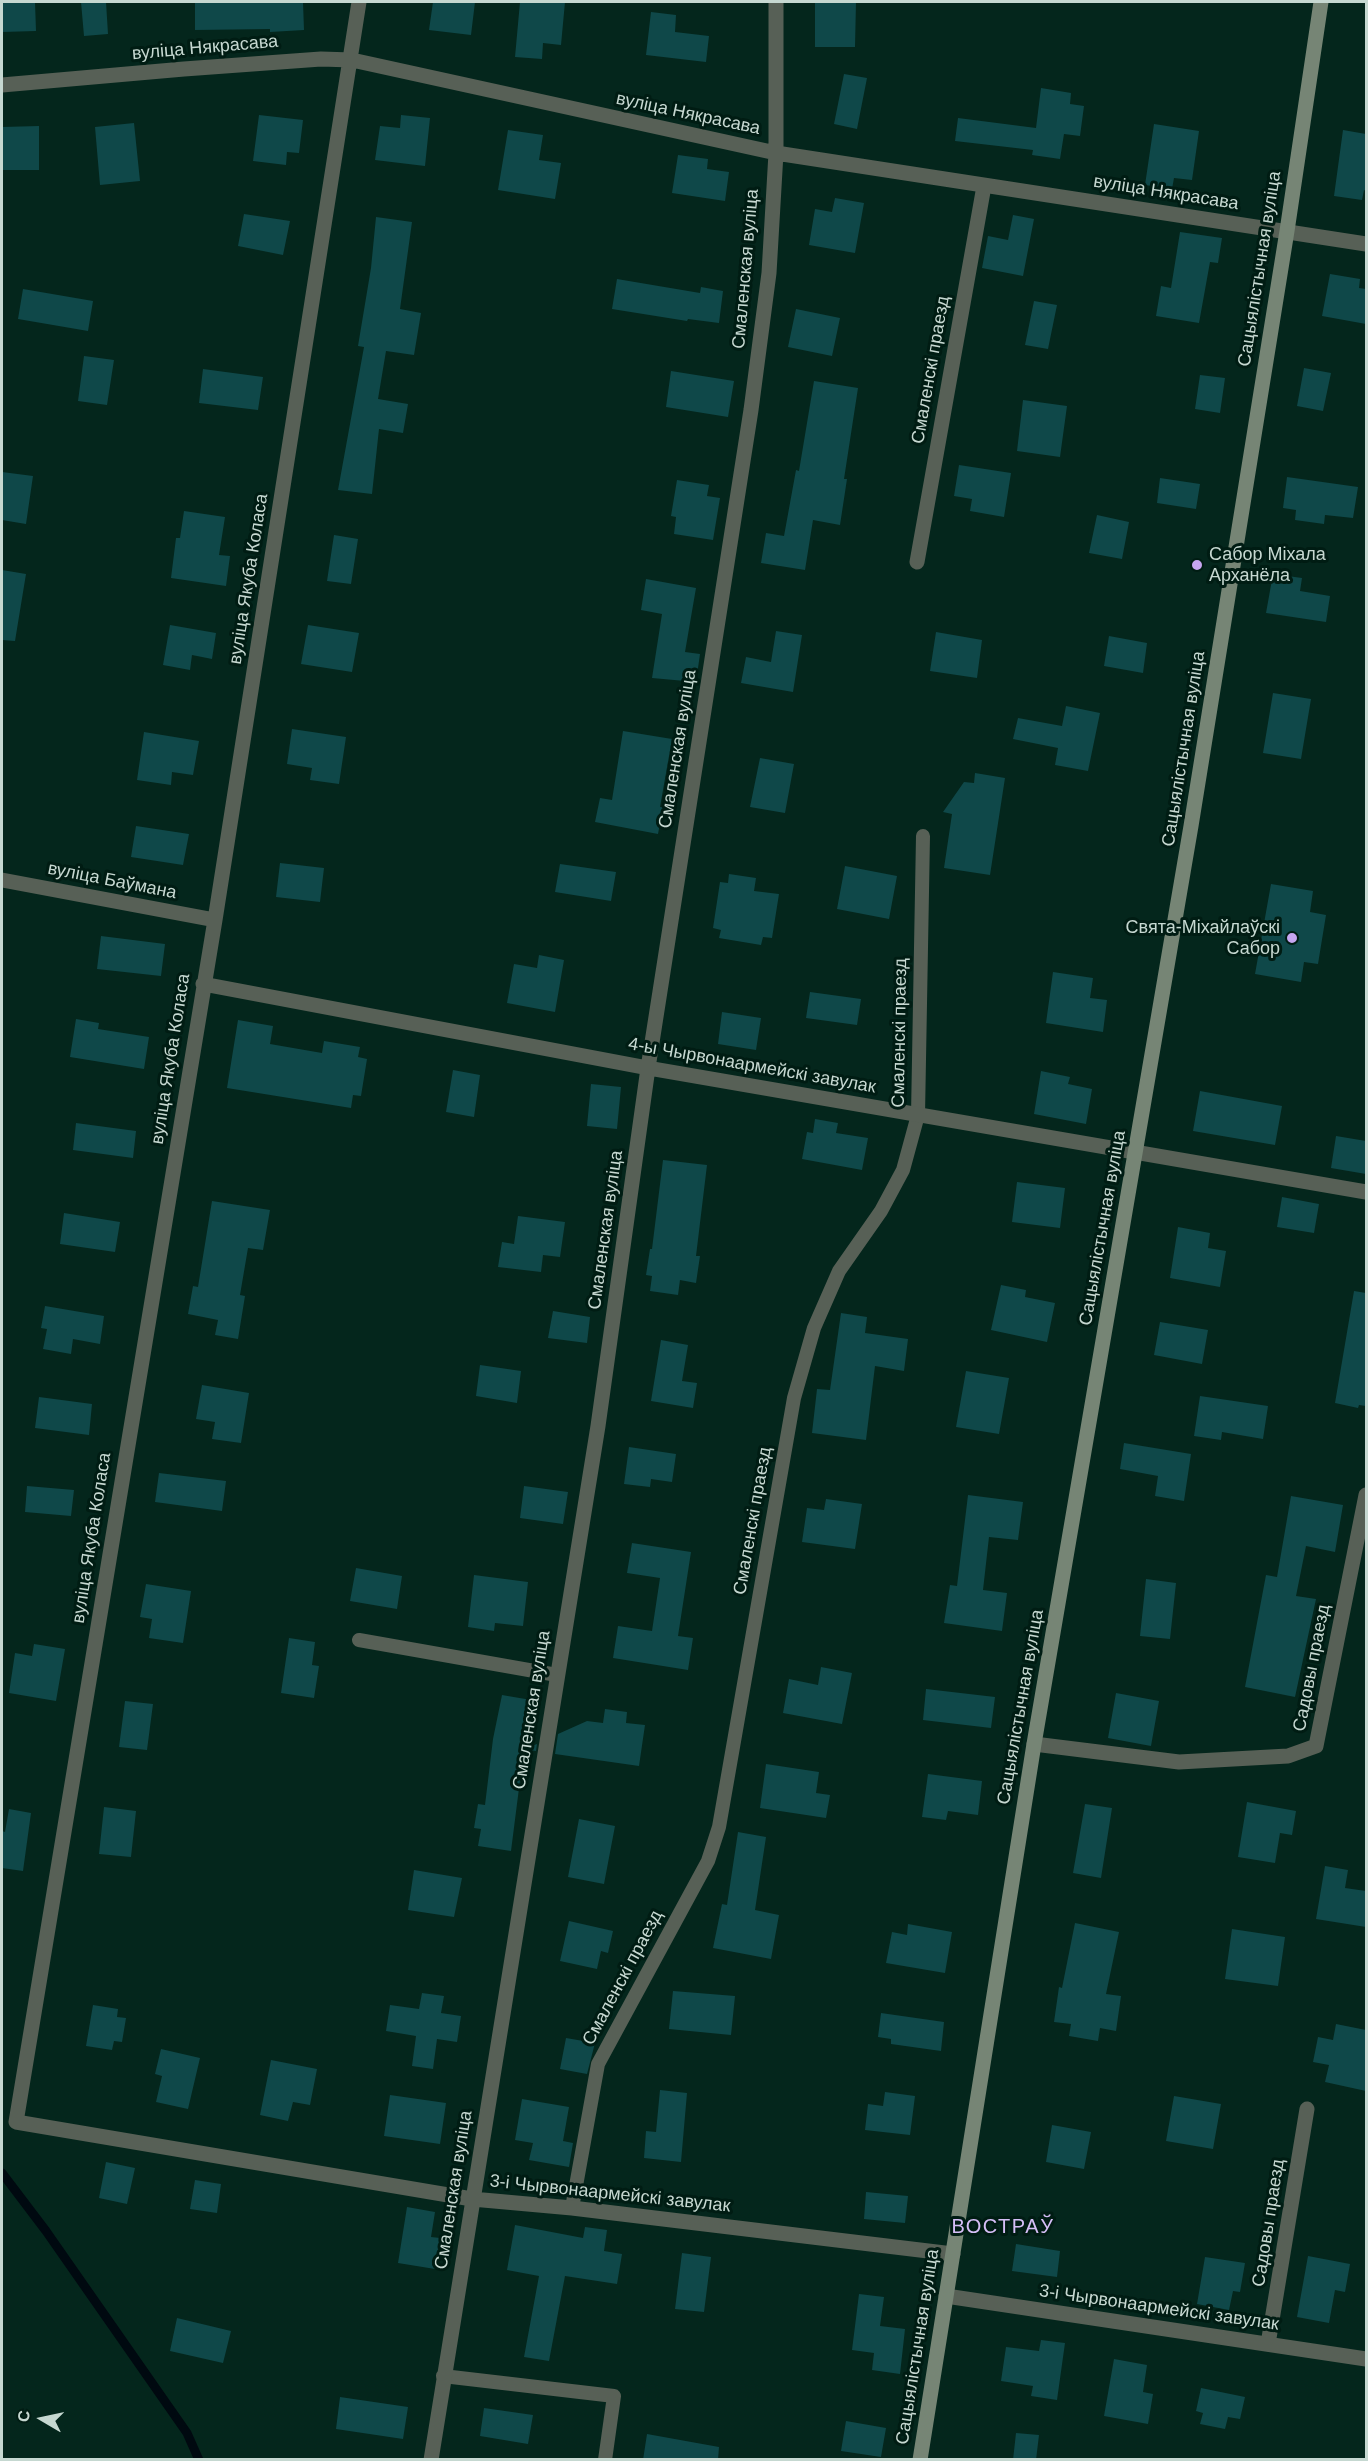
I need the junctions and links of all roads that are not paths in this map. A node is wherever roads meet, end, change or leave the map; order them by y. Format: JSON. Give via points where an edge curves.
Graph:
{"nodes":[{"id":1,"x":359,"y":2,"type":"edge"},
{"id":2,"x":776,"y":2,"type":"edge"},
{"id":3,"x":1321,"y":2,"type":"edge"},
{"id":4,"x":352,"y":60,"type":"junction"},
{"id":5,"x":2,"y":86,"type":"edge"},
{"id":6,"x":776,"y":153,"type":"junction"},
{"id":7,"x":984,"y":186,"type":"junction"},
{"id":8,"x":1287,"y":231,"type":"junction"},
{"id":9,"x":1366,"y":244,"type":"edge"},
{"id":10,"x":917,"y":562,"type":"dead end"},
{"id":11,"x":923,"y":836,"type":"dead end"},
{"id":12,"x":2,"y":880,"type":"edge"},
{"id":13,"x":215,"y":920,"type":"junction"},
{"id":14,"x":203,"y":984,"type":"junction"},
{"id":15,"x":648,"y":1068,"type":"junction"},
{"id":16,"x":918,"y":1115,"type":"junction"},
{"id":17,"x":1136,"y":1152,"type":"junction"},
{"id":18,"x":1366,"y":1192,"type":"edge"},
{"id":19,"x":1366,"y":1495,"type":"edge"},
{"id":20,"x":359,"y":1640,"type":"dead end"},
{"id":21,"x":557,"y":1675,"type":"junction"},
{"id":22,"x":1034,"y":1744,"type":"junction"},
{"id":23,"x":1307,"y":2109,"type":"dead end"},
{"id":24,"x":16,"y":2121,"type":"joint"},
{"id":25,"x":472,"y":2199,"type":"junction"},
{"id":26,"x":572,"y":2208,"type":"junction"},
{"id":27,"x":953,"y":2254,"type":"junction"},
{"id":28,"x":946,"y":2296,"type":"junction"},
{"id":29,"x":1268,"y":2344,"type":"junction"},
{"id":30,"x":1366,"y":2359,"type":"edge"},
{"id":31,"x":443,"y":2376,"type":"junction"},
{"id":32,"x":431,"y":2460,"type":"edge"},
{"id":33,"x":605,"y":2460,"type":"edge"},
{"id":34,"x":920,"y":2460,"type":"edge"}],
"edges":[{"from":1,"to":4,"type":"street","name":"вуліца Якуба Коласа"},
{"from":2,"to":6,"type":"street","name":"Смаленская вуліца"},
{"from":3,"to":8,"type":"main road","name":"Сацыялістычная вуліца"},
{"from":4,"to":5,"type":"street","name":"вуліца Някрасава","via":[[196,68]]},
{"from":4,"to":6,"type":"street","name":"вуліца Някрасава"},
{"from":4,"to":13,"type":"street","name":"вуліца Якуба Коласа"},
{"from":6,"to":7,"type":"street","name":"вуліца Някрасава"},
{"from":6,"to":15,"type":"street","name":"Смаленская вуліца","via":[[769,273],[751,410]]},
{"from":7,"to":8,"type":"street","name":"вуліца Някрасава"},
{"from":7,"to":10,"type":"street","name":"Смаленскі праезд"},
{"from":8,"to":9,"type":"street","name":"вуліца Някрасава"},
{"from":8,"to":17,"type":"main road","name":"Сацыялістычная вуліца"},
{"from":11,"to":16,"type":"lane","name":"Смаленскі праезд"},
{"from":12,"to":13,"type":"street","name":"вуліца Баўмана"},
{"from":13,"to":14,"type":"street","name":"вуліца Якуба Коласа"},
{"from":14,"to":15,"type":"street","name":"4-ы Чырвонаармейскі завулак"},
{"from":14,"to":24,"type":"street","name":"вуліца Якуба Коласа"},
{"from":15,"to":16,"type":"street","name":"4-ы Чырвонаармейскі завулак"},
{"from":15,"to":21,"type":"street","name":"Смаленская вуліца","via":[[598,1426]]},
{"from":16,"to":17,"type":"street","name":"4-ы Чырвонаармейскі завулак"},
{"from":16,"to":26,"type":"lane","name":"Смаленскі праезд","via":[[903,1170],[881,1211],[839,1271],[814,1328],[794,1398],[719,1827],[708,1861],[598,2064]]},
{"from":17,"to":18,"type":"street","name":"4-ы Чырвонаармейскі завулак"},
{"from":17,"to":22,"type":"main road","name":"Сацыялістычная вуліца"},
{"from":19,"to":22,"type":"street","name":"Садовы праезд","via":[[1316,1746],[1288,1756],[1179,1762]]},
{"from":20,"to":21,"type":"lane"},
{"from":21,"to":25,"type":"street","name":"Смаленская вуліца"},
{"from":22,"to":27,"type":"main road","name":"Сацыялістычная вуліца"},
{"from":23,"to":29,"type":"street","name":"Садовы праезд"},
{"from":24,"to":25,"type":"street","name":"3-і Чырвонаармейскі завулак"},
{"from":25,"to":26,"type":"street","name":"3-і Чырвонаармейскі завулак"},
{"from":25,"to":31,"type":"street","name":"Смаленская вуліца"},
{"from":26,"to":27,"type":"street","name":"3-і Чырвонаармейскі завулак"},
{"from":27,"to":28,"type":"main road","name":"Сацыялістычная вуліца"},
{"from":28,"to":29,"type":"street","name":"3-і Чырвонаармейскі завулак"},
{"from":28,"to":34,"type":"main road","name":"Сацыялістычная вуліца"},
{"from":29,"to":30,"type":"street","name":"3-і Чырвонаармейскі завулак"},
{"from":31,"to":32,"type":"street","name":"Смаленская вуліца"},
{"from":31,"to":33,"type":"lane","via":[[614,2396]]}]}
